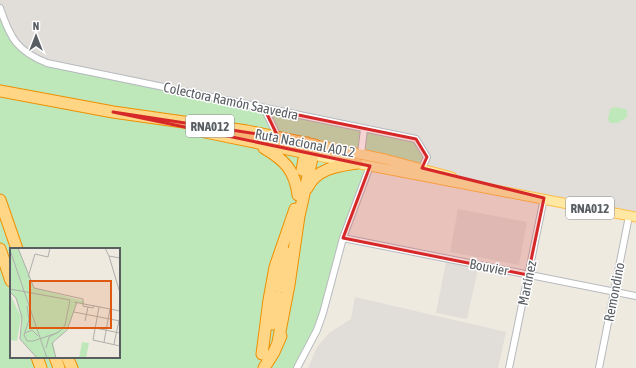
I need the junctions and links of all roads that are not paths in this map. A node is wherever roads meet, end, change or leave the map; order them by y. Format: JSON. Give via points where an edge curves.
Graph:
{"nodes":[{"id":1,"x":0,"y":8,"type":"edge"},
{"id":2,"x":0,"y":91,"type":"edge"},
{"id":3,"x":264,"y":108,"type":"junction"},
{"id":4,"x":113,"y":112,"type":"junction"},
{"id":5,"x":364,"y":129,"type":"junction"},
{"id":6,"x":278,"y":138,"type":"junction"},
{"id":7,"x":256,"y":143,"type":"junction"},
{"id":8,"x":310,"y":149,"type":"junction"},
{"id":9,"x":359,"y":158,"type":"junction"},
{"id":10,"x":370,"y":166,"type":"junction"},
{"id":11,"x":422,"y":168,"type":"junction"},
{"id":12,"x":494,"y":188,"type":"junction"},
{"id":13,"x":301,"y":194,"type":"junction"},
{"id":14,"x":544,"y":198,"type":"junction"},
{"id":15,"x":0,"y":200,"type":"edge"},
{"id":16,"x":633,"y":216,"type":"edge"},
{"id":17,"x":286,"y":236,"type":"junction"},
{"id":18,"x":342,"y":238,"type":"junction"},
{"id":19,"x":17,"y":248,"type":"edge"},
{"id":20,"x":0,"y":249,"type":"edge"},
{"id":21,"x":295,"y":249,"type":"junction"},
{"id":22,"x":528,"y":274,"type":"junction"},
{"id":23,"x":10,"y":278,"type":"edge"},
{"id":24,"x":279,"y":292,"type":"junction"},
{"id":25,"x":614,"y":292,"type":"junction"},
{"id":26,"x":636,"y":296,"type":"edge"},
{"id":27,"x":278,"y":342,"type":"junction"},
{"id":28,"x":262,"y":354,"type":"junction"},
{"id":29,"x":37,"y":358,"type":"edge"},
{"id":30,"x":55,"y":358,"type":"edge"},
{"id":31,"x":67,"y":358,"type":"edge"},
{"id":32,"x":41,"y":368,"type":"edge"},
{"id":33,"x":59,"y":368,"type":"edge"},
{"id":34,"x":72,"y":368,"type":"edge"},
{"id":35,"x":256,"y":368,"type":"edge"},
{"id":36,"x":264,"y":368,"type":"edge"},
{"id":37,"x":297,"y":368,"type":"edge"},
{"id":38,"x":511,"y":368,"type":"edge"},
{"id":39,"x":599,"y":368,"type":"edge"}],
"edges":[{"from":1,"to":3,"type":"street","name":"Colectora Ramón Saavedra","via":[[7,29],[18,45],[47,63]]},
{"from":2,"to":4,"type":"highway","name":"Ruta Nacional A012","number":"RNA012"},
{"from":3,"to":5,"type":"street","name":"Colectora Ramón Saavedra"},
{"from":3,"to":6,"type":"street"},
{"from":4,"to":6,"type":"highway","name":"Ruta Nacional A012","number":"RNA012","via":[[247,131]]},
{"from":4,"to":7,"type":"highway","name":"Ruta Nacional A012","number":"RNA012"},
{"from":5,"to":9,"type":"street"},
{"from":5,"to":11,"type":"street","name":"Colectora Ramón Saavedra","via":[[416,139],[427,157]]},
{"from":6,"to":8,"type":"highway","name":"Ruta Nacional A012","number":"RNA012"},
{"from":7,"to":8,"type":"highway","name":"Ruta Nacional A012","number":"RNA012"},
{"from":7,"to":13,"type":"highway","number":"RNA012","via":[[273,153],[293,172]]},
{"from":8,"to":9,"type":"main road","name":"Ruta Nacional A012","number":"RNA012"},
{"from":8,"to":13,"type":"highway"},
{"from":9,"to":10,"type":"main road","name":"Ruta Nacional A012","number":"RNA012"},
{"from":9,"to":11,"type":"main road","name":"Ruta Nacional A012","number":"RNA012"},
{"from":9,"to":13,"type":"highway","via":[[324,170]]},
{"from":10,"to":12,"type":"main road","name":"Ruta Nacional A012","number":"RNA012"},
{"from":10,"to":18,"type":"street"},
{"from":11,"to":12,"type":"main road","name":"Ruta Nacional A012","number":"RNA012"},
{"from":12,"to":14,"type":"main road","name":"Ruta Nacional A012","number":"RNA012"},
{"from":13,"to":17,"type":"highway"},
{"from":13,"to":21,"type":"highway"},
{"from":14,"to":16,"type":"main road","name":"Ruta Nacional A012","number":"RNA012"},
{"from":14,"to":22,"type":"street","name":"Martínez"},
{"from":15,"to":19,"type":"highway"},
{"from":16,"to":25,"type":"street","name":"Remondino"},
{"from":17,"to":24,"type":"highway"},
{"from":17,"to":28,"type":"highway","via":[[275,267]]},
{"from":18,"to":22,"type":"street","name":"Bouvier"},
{"from":18,"to":37,"type":"street","via":[[323,313]]},
{"from":20,"to":23,"type":"highway"},
{"from":21,"to":24,"type":"highway"},
{"from":21,"to":27,"type":"highway"},
{"from":22,"to":25,"type":"street","name":"Bouvier"},
{"from":22,"to":38,"type":"street","name":"Martínez"},
{"from":24,"to":27,"type":"highway"},
{"from":24,"to":28,"type":"highway"},
{"from":25,"to":26,"type":"street","name":"Bouvier"},
{"from":25,"to":39,"type":"street","name":"Remondino"},
{"from":27,"to":36,"type":"highway"},
{"from":28,"to":35,"type":"highway"},
{"from":29,"to":32,"type":"highway"},
{"from":30,"to":33,"type":"highway"},
{"from":31,"to":34,"type":"highway"}]}
